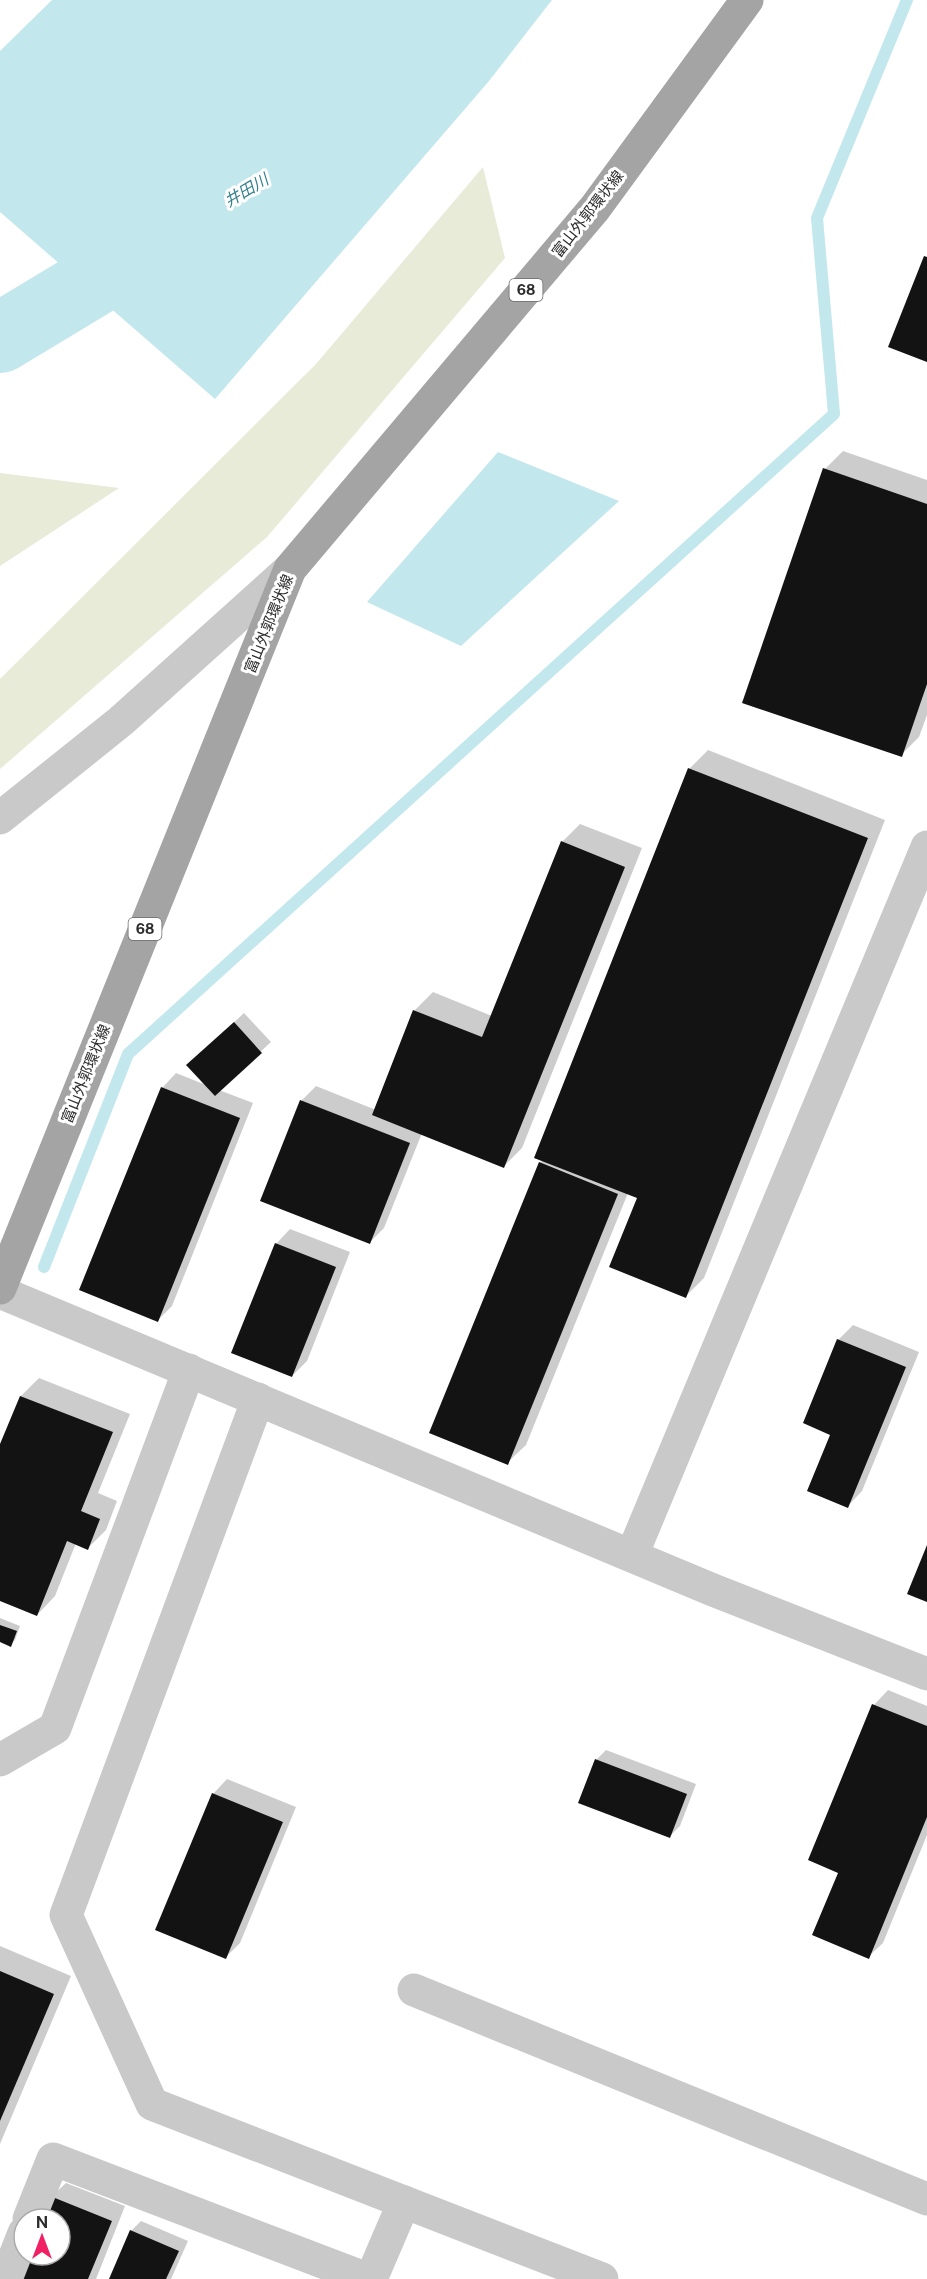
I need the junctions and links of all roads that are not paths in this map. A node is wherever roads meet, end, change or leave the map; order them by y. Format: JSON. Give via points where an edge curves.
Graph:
{"nodes":[{"id":1,"x":747,"y":0,"type":"edge"},
{"id":2,"x":290,"y":569,"type":"junction"},
{"id":3,"x":0,"y":818,"type":"edge"},
{"id":4,"x":927,"y":847,"type":"edge"},
{"id":5,"x":0,"y":1290,"type":"edge"},
{"id":6,"x":189,"y":1370,"type":"junction"},
{"id":7,"x":258,"y":1399,"type":"junction"},
{"id":8,"x":632,"y":1555,"type":"junction"},
{"id":9,"x":927,"y":1674,"type":"edge"},
{"id":10,"x":0,"y":1760,"type":"edge"},
{"id":11,"x":414,"y":1990,"type":"dead end"},
{"id":12,"x":927,"y":2199,"type":"edge"},
{"id":13,"x":404,"y":2202,"type":"junction"},
{"id":14,"x":34,"y":2207,"type":"edge"},
{"id":15,"x":12,"y":2264,"type":"edge"},
{"id":16,"x":6,"y":2279,"type":"edge"},
{"id":17,"x":367,"y":2279,"type":"edge"},
{"id":18,"x":371,"y":2279,"type":"edge"},
{"id":19,"x":602,"y":2279,"type":"edge"}],
"edges":[{"from":1,"to":2,"type":"main road","name":"富山外郭環状線","number":"68","via":[[596,208]]},
{"from":2,"to":3,"type":"street","via":[[121,721]]},
{"from":2,"to":5,"type":"main road","name":"富山外郭環状線","number":"68"},
{"from":4,"to":8,"type":"street"},
{"from":5,"to":6,"type":"street"},
{"from":6,"to":7,"type":"street"},
{"from":6,"to":10,"type":"street","via":[[55,1728]]},
{"from":7,"to":8,"type":"street"},
{"from":7,"to":13,"type":"street","via":[[66,1915],[152,2104]]},
{"from":8,"to":9,"type":"street"},
{"from":11,"to":12,"type":"street"},
{"from":13,"to":18,"type":"street"},
{"from":13,"to":19,"type":"street"},
{"from":14,"to":17,"type":"street","via":[[52,2159]]},
{"from":15,"to":16,"type":"street"}]}
